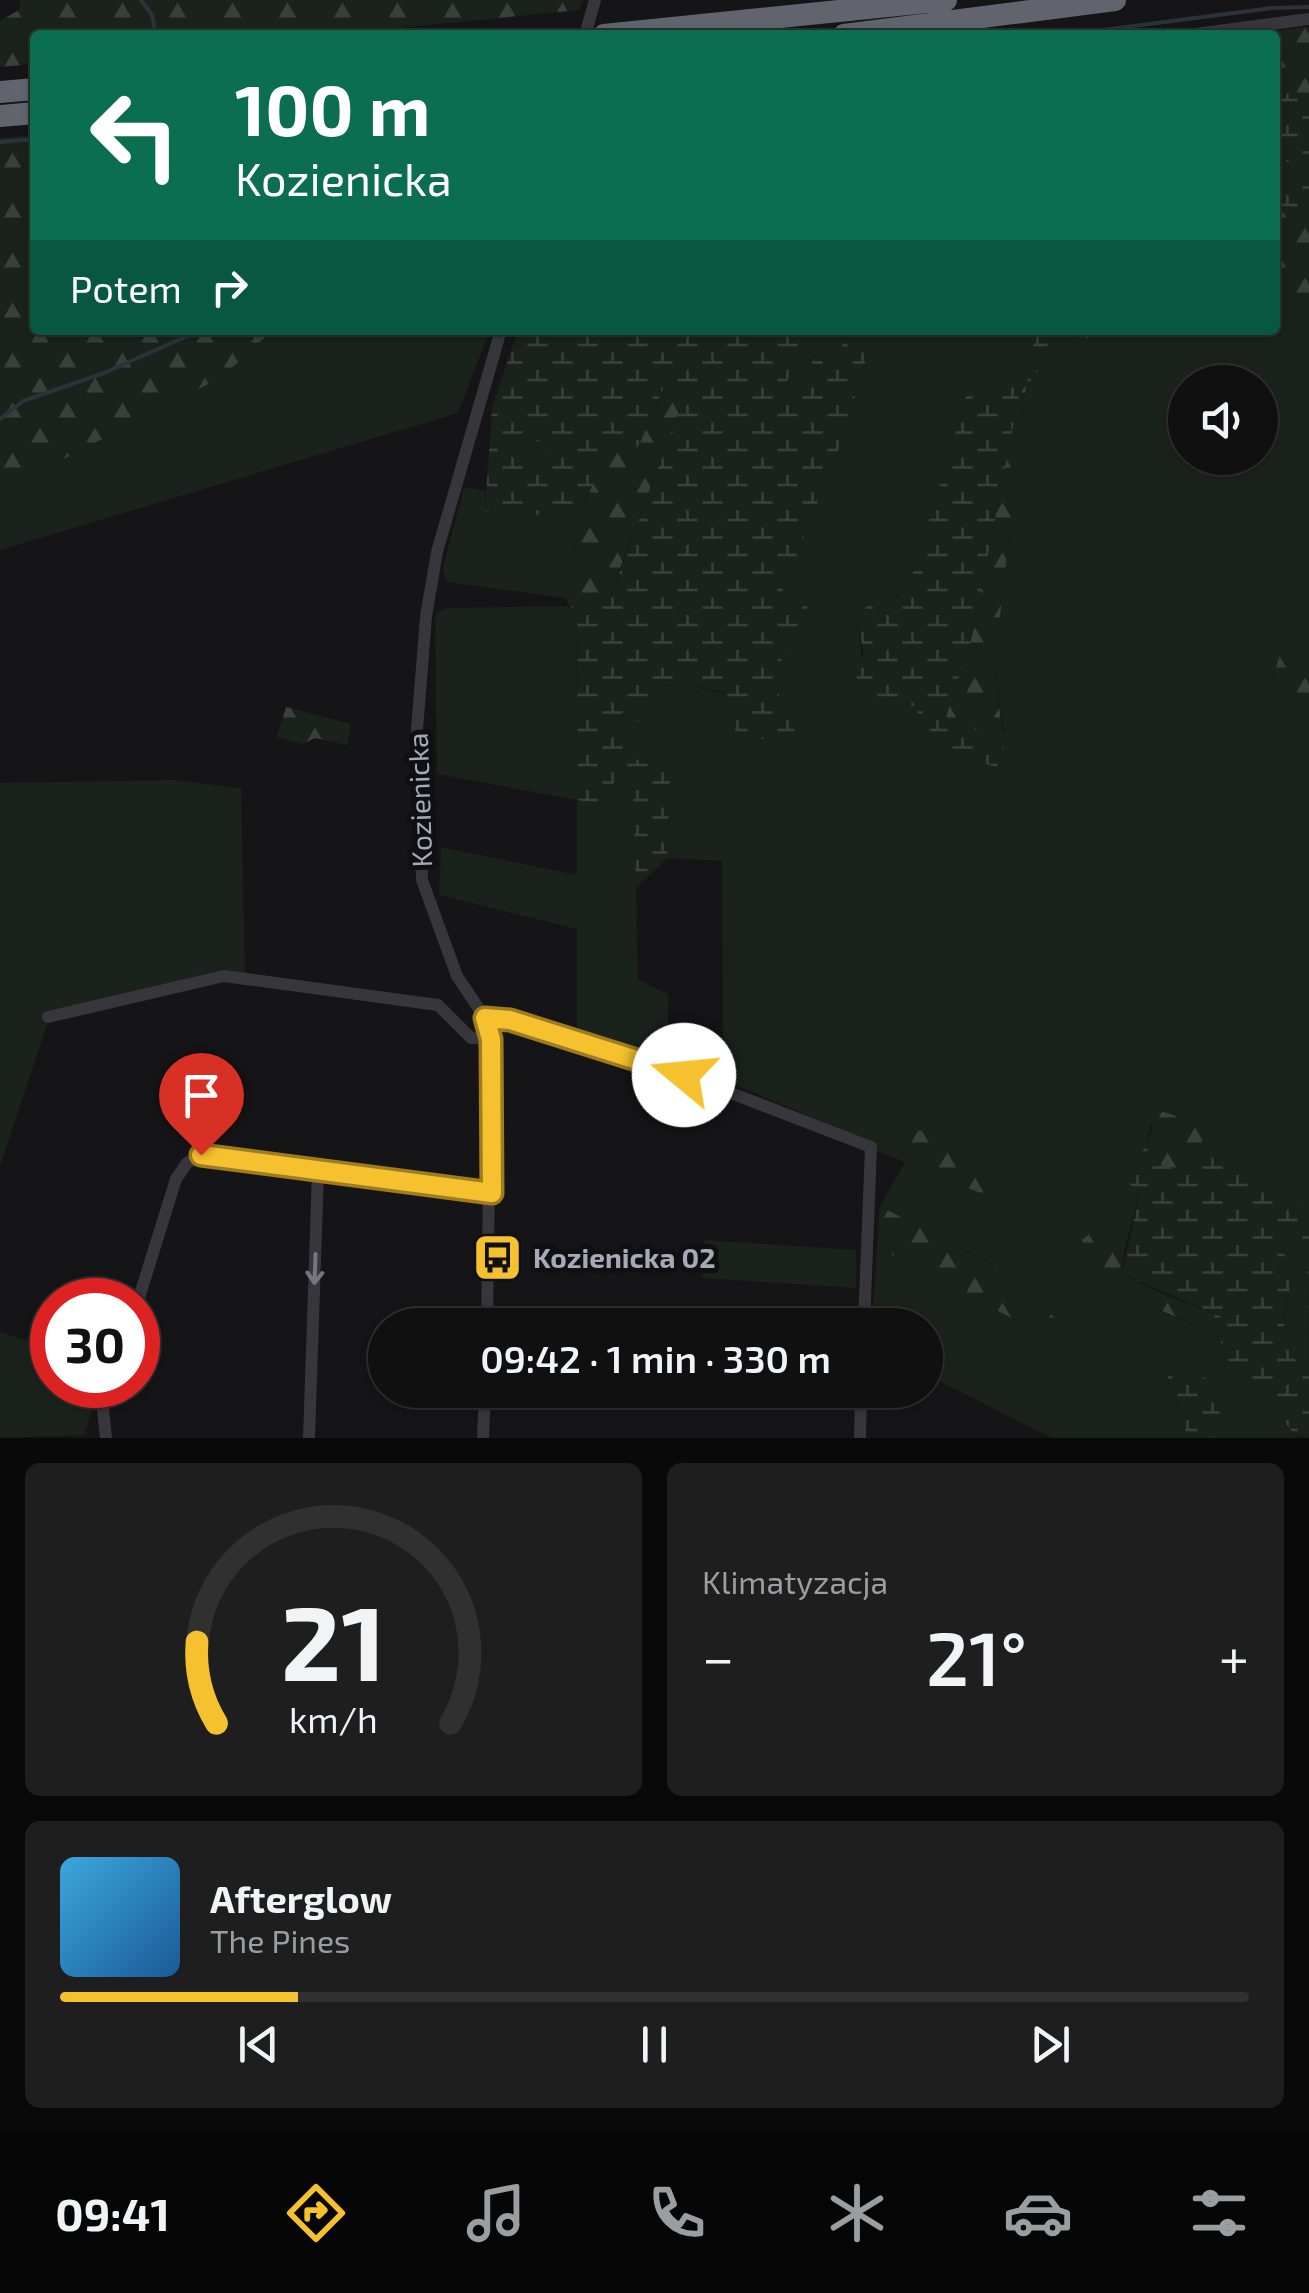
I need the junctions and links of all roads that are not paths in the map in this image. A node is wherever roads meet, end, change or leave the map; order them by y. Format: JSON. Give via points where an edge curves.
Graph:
{"nodes":[{"id":1,"x":595,"y":0,"type":"edge"},
{"id":2,"x":946,"y":0,"type":"edge"},
{"id":3,"x":1114,"y":0,"type":"edge"},
{"id":4,"x":1309,"y":19,"type":"edge"},
{"id":5,"x":586,"y":30,"type":"edge"},
{"id":6,"x":653,"y":30,"type":"edge"},
{"id":7,"x":883,"y":30,"type":"edge"},
{"id":8,"x":1226,"y":30,"type":"edge"},
{"id":9,"x":30,"y":89,"type":"edge"},
{"id":10,"x":0,"y":92,"type":"edge"},
{"id":11,"x":30,"y":113,"type":"edge"},
{"id":12,"x":0,"y":116,"type":"edge"},
{"id":13,"x":499,"y":335,"type":"edge"},
{"id":14,"x":48,"y":1017,"type":"dead end"},
{"id":15,"x":485,"y":1018,"type":"junction"},
{"id":16,"x":491,"y":1039,"type":"junction"},
{"id":17,"x":318,"y":1171,"type":"junction"},
{"id":18,"x":492,"y":1193,"type":"junction"},
{"id":19,"x":145,"y":1278,"type":"edge"},
{"id":20,"x":488,"y":1308,"type":"edge"},
{"id":21,"x":865,"y":1308,"type":"edge"},
{"id":22,"x":104,"y":1408,"type":"edge"},
{"id":23,"x":484,"y":1408,"type":"edge"},
{"id":24,"x":861,"y":1408,"type":"edge"},
{"id":25,"x":106,"y":1438,"type":"edge"},
{"id":26,"x":310,"y":1438,"type":"edge"},
{"id":27,"x":483,"y":1438,"type":"edge"},
{"id":28,"x":860,"y":1438,"type":"edge"}],
"edges":[{"from":1,"to":5,"type":"street"},
{"from":2,"to":6,"type":"highway"},
{"from":3,"to":7,"type":"highway"},
{"from":4,"to":8,"type":"street"},
{"from":9,"to":10,"type":"highway"},
{"from":11,"to":12,"type":"highway"},
{"from":13,"to":15,"type":"street","name":"Kozienicka","via":[[437,552],[417,730],[422,880],[457,976]]},
{"from":14,"to":16,"type":"street","via":[[224,976],[438,1005],[471,1038]]},
{"from":15,"to":16,"type":"street","name":"Kozienicka"},
{"from":15,"to":21,"type":"street","via":[[684,1075],[870,1147]]},
{"from":16,"to":18,"type":"street","name":"Kozienicka"},
{"from":17,"to":18,"type":"street"},
{"from":17,"to":19,"type":"street","via":[[222,1155],[188,1163],[176,1179]]},
{"from":17,"to":26,"type":"street","one_way":true},
{"from":18,"to":20,"type":"street","name":"Kozienicka"},
{"from":22,"to":25,"type":"street"},
{"from":23,"to":27,"type":"street"},
{"from":24,"to":28,"type":"street"}]}
